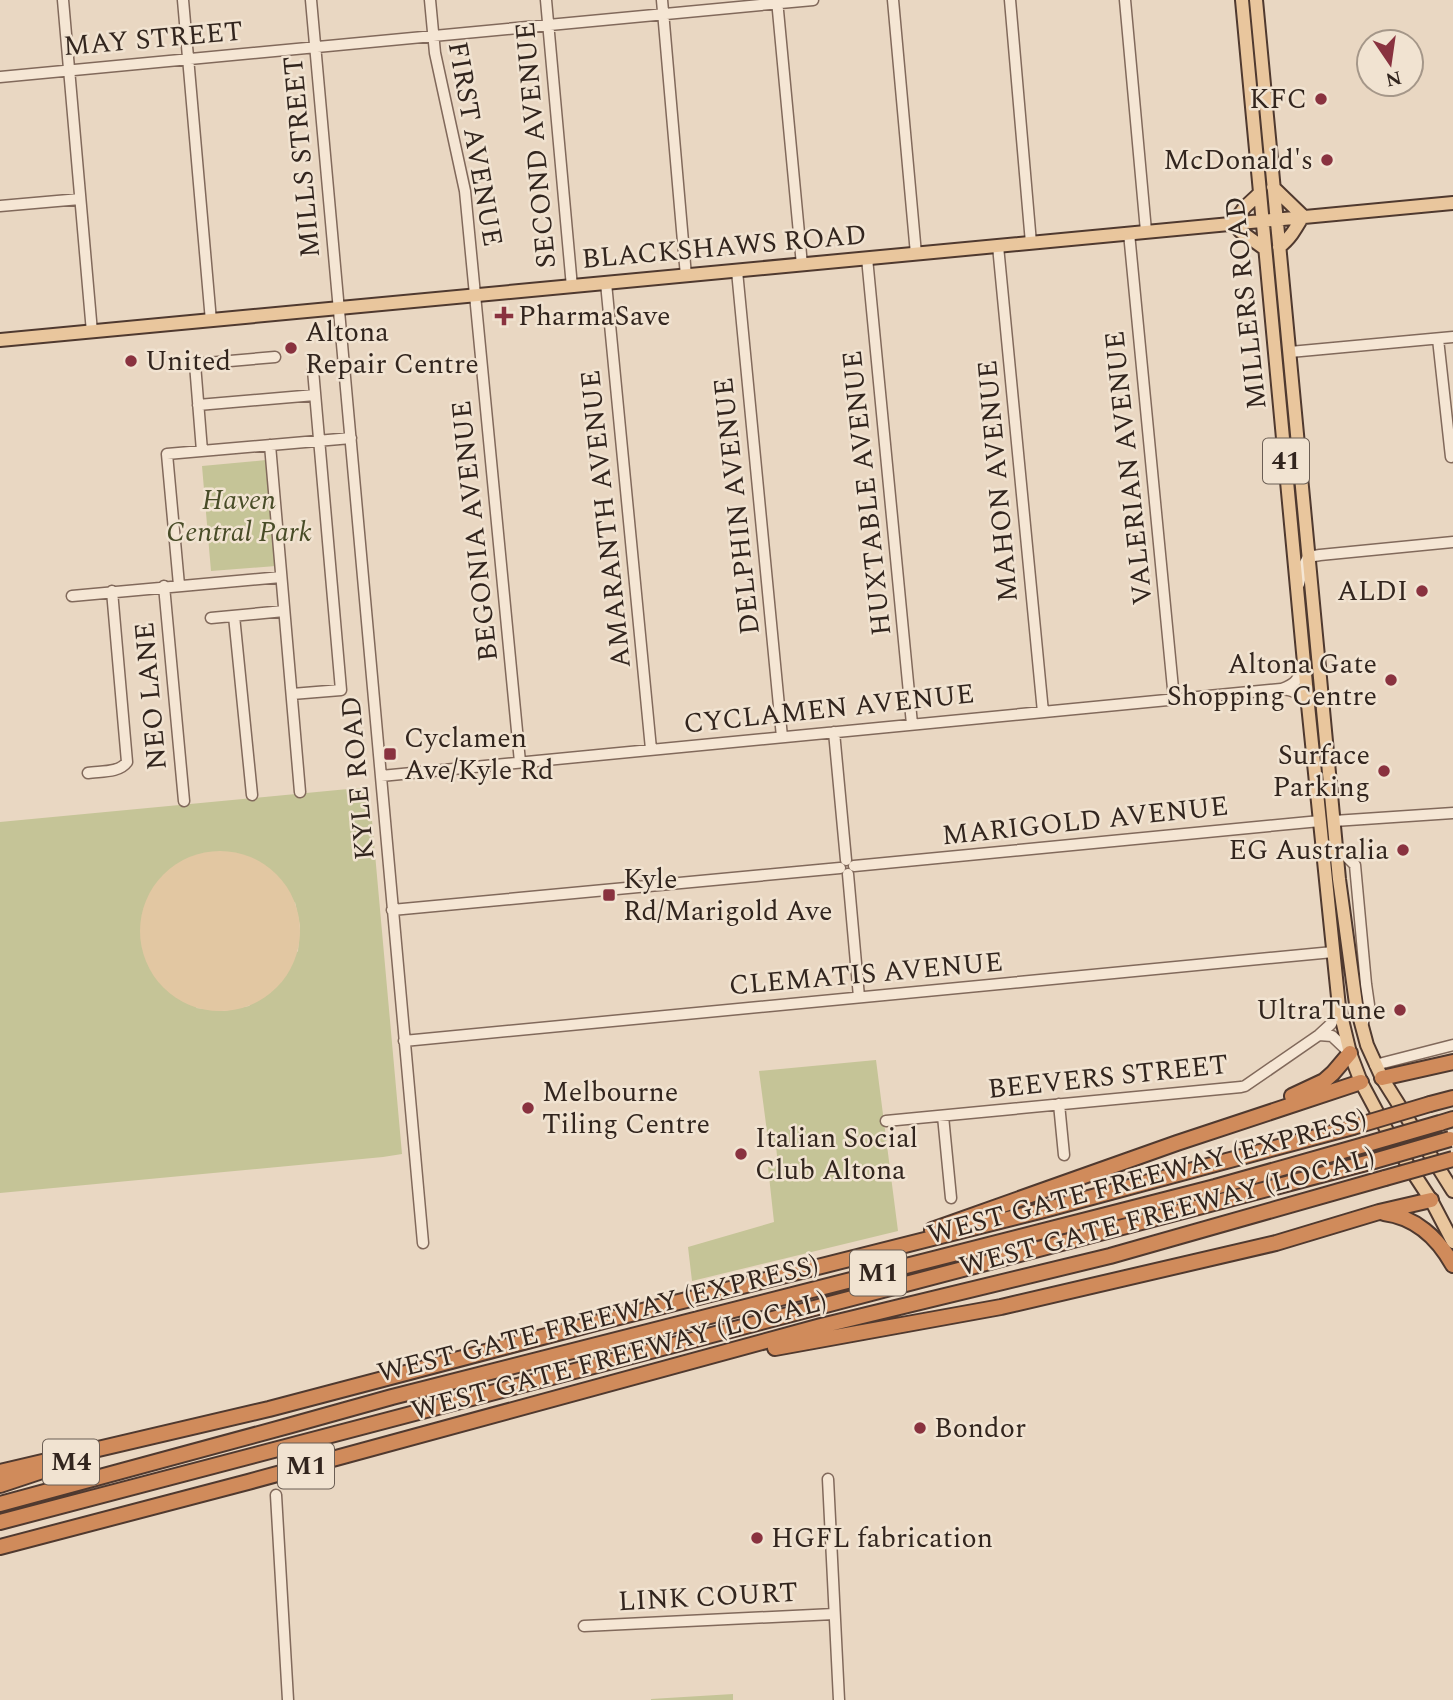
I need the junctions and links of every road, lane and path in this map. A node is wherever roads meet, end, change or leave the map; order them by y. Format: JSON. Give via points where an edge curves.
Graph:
{"nodes":[{"id":1,"x":63,"y":0,"type":"edge"},
{"id":2,"x":183,"y":0,"type":"edge"},
{"id":3,"x":311,"y":0,"type":"edge"},
{"id":4,"x":430,"y":0,"type":"edge"},
{"id":5,"x":546,"y":0,"type":"edge"},
{"id":6,"x":662,"y":0,"type":"edge"},
{"id":7,"x":813,"y":0,"type":"edge"},
{"id":8,"x":893,"y":0,"type":"edge"},
{"id":9,"x":1010,"y":0,"type":"edge"},
{"id":10,"x":1125,"y":0,"type":"edge"},
{"id":11,"x":1242,"y":0,"type":"edge"},
{"id":12,"x":1256,"y":0,"type":"edge"},
{"id":13,"x":778,"y":2,"type":"edge"},
{"id":14,"x":663,"y":14,"type":"junction"},
{"id":15,"x":548,"y":25,"type":"junction"},
{"id":16,"x":433,"y":36,"type":"junction"},
{"id":17,"x":315,"y":47,"type":"junction"},
{"id":18,"x":188,"y":59,"type":"junction"},
{"id":19,"x":69,"y":70,"type":"junction"},
{"id":20,"x":0,"y":77,"type":"edge"},
{"id":21,"x":1273,"y":187,"type":"junction"},
{"id":22,"x":1260,"y":193,"type":"junction"},
{"id":23,"x":80,"y":199,"type":"junction"},
{"id":24,"x":1453,"y":203,"type":"edge"},
{"id":25,"x":0,"y":206,"type":"edge"},
{"id":26,"x":1303,"y":216,"type":"junction"},
{"id":27,"x":1269,"y":219,"type":"junction"},
{"id":28,"x":1234,"y":222,"type":"junction"},
{"id":29,"x":1146,"y":231,"type":"junction"},
{"id":30,"x":1129,"y":233,"type":"junction"},
{"id":31,"x":1031,"y":243,"type":"junction"},
{"id":32,"x":998,"y":246,"type":"junction"},
{"id":33,"x":1272,"y":248,"type":"junction"},
{"id":34,"x":916,"y":254,"type":"junction"},
{"id":35,"x":867,"y":258,"type":"junction"},
{"id":36,"x":802,"y":265,"type":"junction"},
{"id":37,"x":737,"y":271,"type":"junction"},
{"id":38,"x":687,"y":276,"type":"junction"},
{"id":39,"x":606,"y":284,"type":"junction"},
{"id":40,"x":572,"y":287,"type":"junction"},
{"id":41,"x":475,"y":296,"type":"junction"},
{"id":42,"x":340,"y":309,"type":"junction"},
{"id":43,"x":211,"y":321,"type":"junction"},
{"id":44,"x":92,"y":332,"type":"junction"},
{"id":45,"x":1453,"y":337,"type":"edge"},
{"id":46,"x":1438,"y":339,"type":"junction"},
{"id":47,"x":0,"y":340,"type":"edge"},
{"id":48,"x":1290,"y":352,"type":"junction"},
{"id":49,"x":275,"y":358,"type":"dead end"},
{"id":50,"x":313,"y":370,"type":"dead end"},
{"id":51,"x":315,"y":395,"type":"junction"},
{"id":52,"x":198,"y":405,"type":"junction"},
{"id":53,"x":351,"y":438,"type":"junction"},
{"id":54,"x":319,"y":441,"type":"junction"},
{"id":55,"x":270,"y":445,"type":"junction"},
{"id":56,"x":202,"y":451,"type":"junction"},
{"id":57,"x":1451,"y":457,"type":"edge"},
{"id":58,"x":1453,"y":542,"type":"edge"},
{"id":59,"x":1308,"y":557,"type":"junction"},
{"id":60,"x":281,"y":577,"type":"junction"},
{"id":61,"x":179,"y":585,"type":"junction"},
{"id":62,"x":164,"y":586,"type":"junction"},
{"id":63,"x":1298,"y":587,"type":"junction"},
{"id":64,"x":112,"y":592,"type":"junction"},
{"id":65,"x":72,"y":596,"type":"dead end"},
{"id":66,"x":284,"y":611,"type":"junction"},
{"id":67,"x":234,"y":616,"type":"junction"},
{"id":68,"x":211,"y":618,"type":"dead end"},
{"id":69,"x":1304,"y":659,"type":"junction"},
{"id":70,"x":1281,"y":689,"type":"junction"},
{"id":71,"x":292,"y":694,"type":"junction"},
{"id":72,"x":1174,"y":699,"type":"junction"},
{"id":73,"x":1309,"y":709,"type":"junction"},
{"id":74,"x":1043,"y":712,"type":"junction"},
{"id":75,"x":912,"y":724,"type":"junction"},
{"id":76,"x":834,"y":732,"type":"junction"},
{"id":77,"x":782,"y":737,"type":"junction"},
{"id":78,"x":651,"y":750,"type":"junction"},
{"id":79,"x":520,"y":762,"type":"junction"},
{"id":80,"x":88,"y":772,"type":"dead end"},
{"id":81,"x":381,"y":776,"type":"junction"},
{"id":82,"x":300,"y":792,"type":"dead end"},
{"id":83,"x":252,"y":795,"type":"dead end"},
{"id":84,"x":184,"y":801,"type":"dead end"},
{"id":85,"x":1453,"y":813,"type":"edge"},
{"id":86,"x":1327,"y":821,"type":"junction"},
{"id":87,"x":847,"y":867,"type":"junction"},
{"id":88,"x":392,"y":910,"type":"junction"},
{"id":89,"x":1333,"y":952,"type":"junction"},
{"id":90,"x":859,"y":997,"type":"junction"},
{"id":91,"x":1339,"y":1007,"type":"junction"},
{"id":92,"x":1319,"y":1035,"type":"junction"},
{"id":93,"x":404,"y":1041,"type":"junction"},
{"id":94,"x":1453,"y":1045,"type":"edge"},
{"id":95,"x":1350,"y":1053,"type":"junction"},
{"id":96,"x":1453,"y":1062,"type":"edge"},
{"id":97,"x":1379,"y":1071,"type":"junction"},
{"id":98,"x":1361,"y":1082,"type":"junction"},
{"id":99,"x":1453,"y":1098,"type":"edge"},
{"id":100,"x":1059,"y":1104,"type":"junction"},
{"id":101,"x":943,"y":1116,"type":"junction"},
{"id":102,"x":886,"y":1121,"type":"dead end"},
{"id":103,"x":1447,"y":1121,"type":"edge"},
{"id":104,"x":1451,"y":1139,"type":"edge"},
{"id":105,"x":1177,"y":1143,"type":"junction"},
{"id":106,"x":1064,"y":1155,"type":"dead end"},
{"id":107,"x":1453,"y":1159,"type":"edge"},
{"id":108,"x":1453,"y":1193,"type":"edge"},
{"id":109,"x":951,"y":1198,"type":"dead end"},
{"id":110,"x":1431,"y":1200,"type":"junction"},
{"id":111,"x":1379,"y":1212,"type":"junction"},
{"id":112,"x":423,"y":1243,"type":"dead end"},
{"id":113,"x":1452,"y":1254,"type":"edge"},
{"id":114,"x":855,"y":1258,"type":"junction"},
{"id":115,"x":657,"y":1372,"type":"junction"},
{"id":116,"x":143,"y":1440,"type":"junction"},
{"id":117,"x":0,"y":1472,"type":"edge"},
{"id":118,"x":828,"y":1479,"type":"dead end"},
{"id":119,"x":0,"y":1485,"type":"edge"},
{"id":120,"x":276,"y":1495,"type":"dead end"},
{"id":121,"x":0,"y":1504,"type":"edge"},
{"id":122,"x":0,"y":1522,"type":"edge"},
{"id":123,"x":0,"y":1547,"type":"edge"},
{"id":124,"x":834,"y":1614,"type":"junction"},
{"id":125,"x":584,"y":1626,"type":"dead end"},
{"id":126,"x":288,"y":1700,"type":"edge"},
{"id":127,"x":839,"y":1700,"type":"edge"}],
"edges":[{"from":1,"to":19,"type":"street"},
{"from":2,"to":18,"type":"street"},
{"from":3,"to":17,"type":"street","name":"MILLS STREET"},
{"from":4,"to":16,"type":"street","name":"FIRST AVENUE"},
{"from":5,"to":15,"type":"street","name":"SECOND AVENUE"},
{"from":6,"to":14,"type":"street"},
{"from":7,"to":13,"type":"street","name":"MAY STREET"},
{"from":8,"to":34,"type":"street"},
{"from":9,"to":31,"type":"street"},
{"from":10,"to":29,"type":"street"},
{"from":11,"to":22,"type":"main road","name":"MILLERS ROAD","number":"41"},
{"from":12,"to":21,"type":"main road","name":"MILLERS ROAD","number":"41"},
{"from":13,"to":14,"type":"street","name":"MAY STREET"},
{"from":13,"to":36,"type":"street"},
{"from":14,"to":15,"type":"street","name":"MAY STREET"},
{"from":14,"to":38,"type":"street"},
{"from":15,"to":16,"type":"street","name":"MAY STREET"},
{"from":15,"to":40,"type":"street","name":"SECOND AVENUE"},
{"from":16,"to":17,"type":"street","name":"MAY STREET"},
{"from":16,"to":41,"type":"street","name":"FIRST AVENUE","via":[[465,191]]},
{"from":17,"to":18,"type":"street","name":"MAY STREET"},
{"from":17,"to":42,"type":"street","name":"MILLS STREET"},
{"from":18,"to":19,"type":"street","name":"MAY STREET"},
{"from":18,"to":43,"type":"street"},
{"from":19,"to":20,"type":"street","name":"MAY STREET"},
{"from":19,"to":23,"type":"street"},
{"from":21,"to":26,"type":"main road"},
{"from":21,"to":27,"type":"main road","name":"MILLERS ROAD","number":"41"},
{"from":22,"to":27,"type":"main road","name":"MILLERS ROAD","number":"41"},
{"from":22,"to":28,"type":"main road"},
{"from":23,"to":25,"type":"street"},
{"from":23,"to":44,"type":"street"},
{"from":24,"to":26,"type":"main road","name":"BLACKSHAWS ROAD"},
{"from":26,"to":27,"type":"main road","name":"BLACKSHAWS ROAD"},
{"from":26,"to":33,"type":"main road","via":[[1293,233]]},
{"from":27,"to":28,"type":"main road","name":"BLACKSHAWS ROAD"},
{"from":27,"to":33,"type":"main road","name":"MILLERS ROAD","number":"41"},
{"from":28,"to":29,"type":"main road","name":"BLACKSHAWS ROAD"},
{"from":28,"to":33,"type":"main road","via":[[1240,231]]},
{"from":29,"to":30,"type":"main road","name":"BLACKSHAWS ROAD"},
{"from":30,"to":31,"type":"main road","name":"BLACKSHAWS ROAD"},
{"from":30,"to":72,"type":"street","name":"VALERIAN AVENUE"},
{"from":31,"to":32,"type":"main road","name":"BLACKSHAWS ROAD"},
{"from":32,"to":34,"type":"main road","name":"BLACKSHAWS ROAD"},
{"from":32,"to":74,"type":"street","name":"MAHON AVENUE"},
{"from":33,"to":48,"type":"main road","name":"MILLERS ROAD","number":"41"},
{"from":33,"to":63,"type":"main road","name":"MILLERS ROAD","number":"41"},
{"from":34,"to":35,"type":"main road","name":"BLACKSHAWS ROAD"},
{"from":35,"to":36,"type":"main road","name":"BLACKSHAWS ROAD"},
{"from":35,"to":75,"type":"street","name":"HUXTABLE AVENUE"},
{"from":36,"to":37,"type":"main road","name":"BLACKSHAWS ROAD"},
{"from":37,"to":38,"type":"main road","name":"BLACKSHAWS ROAD"},
{"from":37,"to":77,"type":"street","name":"DELPHIN AVENUE"},
{"from":38,"to":39,"type":"main road","name":"BLACKSHAWS ROAD"},
{"from":39,"to":40,"type":"main road","name":"BLACKSHAWS ROAD"},
{"from":39,"to":78,"type":"street","name":"AMARANTH AVENUE"},
{"from":40,"to":41,"type":"main road","name":"BLACKSHAWS ROAD"},
{"from":41,"to":42,"type":"main road","name":"BLACKSHAWS ROAD"},
{"from":41,"to":79,"type":"street","name":"BEGONIA AVENUE"},
{"from":42,"to":43,"type":"main road","name":"BLACKSHAWS ROAD"},
{"from":42,"to":53,"type":"street","name":"KYLE ROAD"},
{"from":43,"to":44,"type":"main road","name":"BLACKSHAWS ROAD"},
{"from":44,"to":47,"type":"main road","name":"BLACKSHAWS ROAD"},
{"from":45,"to":46,"type":"street"},
{"from":46,"to":48,"type":"street"},
{"from":46,"to":57,"type":"street"},
{"from":48,"to":59,"type":"main road","name":"MILLERS ROAD","number":"41"},
{"from":49,"to":52,"type":"street","via":[[195,364]]},
{"from":50,"to":51,"type":"street"},
{"from":51,"to":52,"type":"street"},
{"from":51,"to":54,"type":"street"},
{"from":52,"to":56,"type":"street"},
{"from":53,"to":54,"type":"street"},
{"from":53,"to":81,"type":"street","name":"KYLE ROAD"},
{"from":54,"to":55,"type":"street"},
{"from":54,"to":71,"type":"street","via":[[341,690]]},
{"from":55,"to":56,"type":"street"},
{"from":55,"to":60,"type":"street"},
{"from":56,"to":61,"type":"street","via":[[167,454]]},
{"from":58,"to":59,"type":"street"},
{"from":59,"to":63,"type":"street"},
{"from":59,"to":86,"type":"main road","name":"MILLERS ROAD","number":"41"},
{"from":60,"to":61,"type":"street"},
{"from":60,"to":66,"type":"street"},
{"from":61,"to":62,"type":"street"},
{"from":62,"to":64,"type":"street"},
{"from":62,"to":84,"type":"street","name":"NEO LANE"},
{"from":63,"to":69,"type":"main road","name":"MILLERS ROAD","number":"41"},
{"from":64,"to":65,"type":"street"},
{"from":64,"to":80,"type":"street","via":[[127,762],[115,770]]},
{"from":66,"to":67,"type":"street"},
{"from":66,"to":71,"type":"street"},
{"from":67,"to":68,"type":"street"},
{"from":67,"to":83,"type":"street"},
{"from":69,"to":70,"type":"street","via":[[1298,678]]},
{"from":69,"to":73,"type":"main road","name":"MILLERS ROAD","number":"41"},
{"from":70,"to":72,"type":"street","name":"CYCLAMEN AVENUE"},
{"from":70,"to":73,"type":"street","via":[[1297,692]]},
{"from":71,"to":82,"type":"street"},
{"from":72,"to":74,"type":"street","name":"CYCLAMEN AVENUE"},
{"from":73,"to":86,"type":"main road","name":"MILLERS ROAD","number":"41"},
{"from":74,"to":75,"type":"street","name":"CYCLAMEN AVENUE"},
{"from":75,"to":76,"type":"street","name":"CYCLAMEN AVENUE"},
{"from":76,"to":77,"type":"street","name":"CYCLAMEN AVENUE"},
{"from":76,"to":87,"type":"street"},
{"from":77,"to":78,"type":"street","name":"CYCLAMEN AVENUE"},
{"from":78,"to":79,"type":"street","name":"CYCLAMEN AVENUE"},
{"from":79,"to":81,"type":"street","name":"CYCLAMEN AVENUE"},
{"from":81,"to":88,"type":"street","name":"KYLE ROAD"},
{"from":85,"to":86,"type":"street","name":"MARIGOLD AVENUE"},
{"from":86,"to":87,"type":"street","name":"MARIGOLD AVENUE"},
{"from":86,"to":89,"type":"main road","name":"MILLERS ROAD","number":"41"},
{"from":86,"to":97,"type":"main road","name":"MILLERS ROAD","number":"41","via":[[1337,847],[1356,1004]]},
{"from":87,"to":88,"type":"street","name":"MARIGOLD AVENUE"},
{"from":87,"to":90,"type":"street"},
{"from":88,"to":93,"type":"street","name":"KYLE ROAD"},
{"from":89,"to":90,"type":"street","name":"CLEMATIS AVENUE"},
{"from":89,"to":91,"type":"main road","name":"MILLERS ROAD","number":"41"},
{"from":90,"to":93,"type":"street","name":"CLEMATIS AVENUE"},
{"from":91,"to":92,"type":"street","name":"BEEVERS STREET"},
{"from":91,"to":95,"type":"main road","name":"MILLERS ROAD","number":"41"},
{"from":92,"to":95,"type":"street","via":[[1332,1036]]},
{"from":92,"to":100,"type":"street","name":"BEEVERS STREET","via":[[1245,1086]]},
{"from":93,"to":112,"type":"street","name":"KYLE ROAD"},
{"from":94,"to":97,"type":"street"},
{"from":95,"to":98,"type":"main road","name":"MILLERS ROAD","number":"41"},
{"from":95,"to":105,"type":"highway","via":[[1324,1081]]},
{"from":96,"to":97,"type":"highway"},
{"from":97,"to":98,"type":"main road"},
{"from":97,"to":108,"type":"main road","name":"MILLERS ROAD","number":"41"},
{"from":98,"to":105,"type":"highway"},
{"from":98,"to":110,"type":"main road","name":"MILLERS ROAD","number":"41"},
{"from":99,"to":114,"type":"highway","name":"WEST GATE FREEWAY (LOCAL)","number":"M1","bridge":true},
{"from":100,"to":101,"type":"street","name":"BEEVERS STREET"},
{"from":100,"to":106,"type":"street"},
{"from":101,"to":102,"type":"street","name":"BEEVERS STREET"},
{"from":101,"to":109,"type":"street"},
{"from":103,"to":121,"type":"highway","name":"WEST GATE FREEWAY (EXPRESS)","number":"M1","bridge":true,"via":[[1215,1187],[392,1396]]},
{"from":104,"to":122,"type":"highway","name":"WEST GATE FREEWAY (EXPRESS)","number":"M1","bridge":true},
{"from":105,"to":114,"type":"highway"},
{"from":107,"to":115,"type":"highway","name":"WEST GATE FREEWAY (LOCAL)","number":"M1","bridge":true,"via":[[1110,1256],[821,1326]]},
{"from":108,"to":110,"type":"main road"},
{"from":110,"to":111,"type":"highway"},
{"from":110,"to":113,"type":"main road","name":"MILLERS ROAD","number":"41"},
{"from":111,"to":113,"type":"highway","via":[[1412,1221]]},
{"from":111,"to":115,"type":"highway","via":[[1276,1243],[1001,1307]]},
{"from":114,"to":116,"type":"highway","name":"WEST GATE FREEWAY (LOCAL)","number":"M1"},
{"from":115,"to":123,"type":"highway","name":"WEST GATE FREEWAY (LOCAL)","number":"M1"},
{"from":116,"to":117,"type":"highway","name":"WEST GATE FREEWAY (LOCAL)","number":"M1"},
{"from":116,"to":119,"type":"highway","number":"M4"},
{"from":118,"to":124,"type":"street"},
{"from":120,"to":126,"type":"street"},
{"from":124,"to":125,"type":"street","name":"LINK COURT"},
{"from":124,"to":127,"type":"street"}]}
